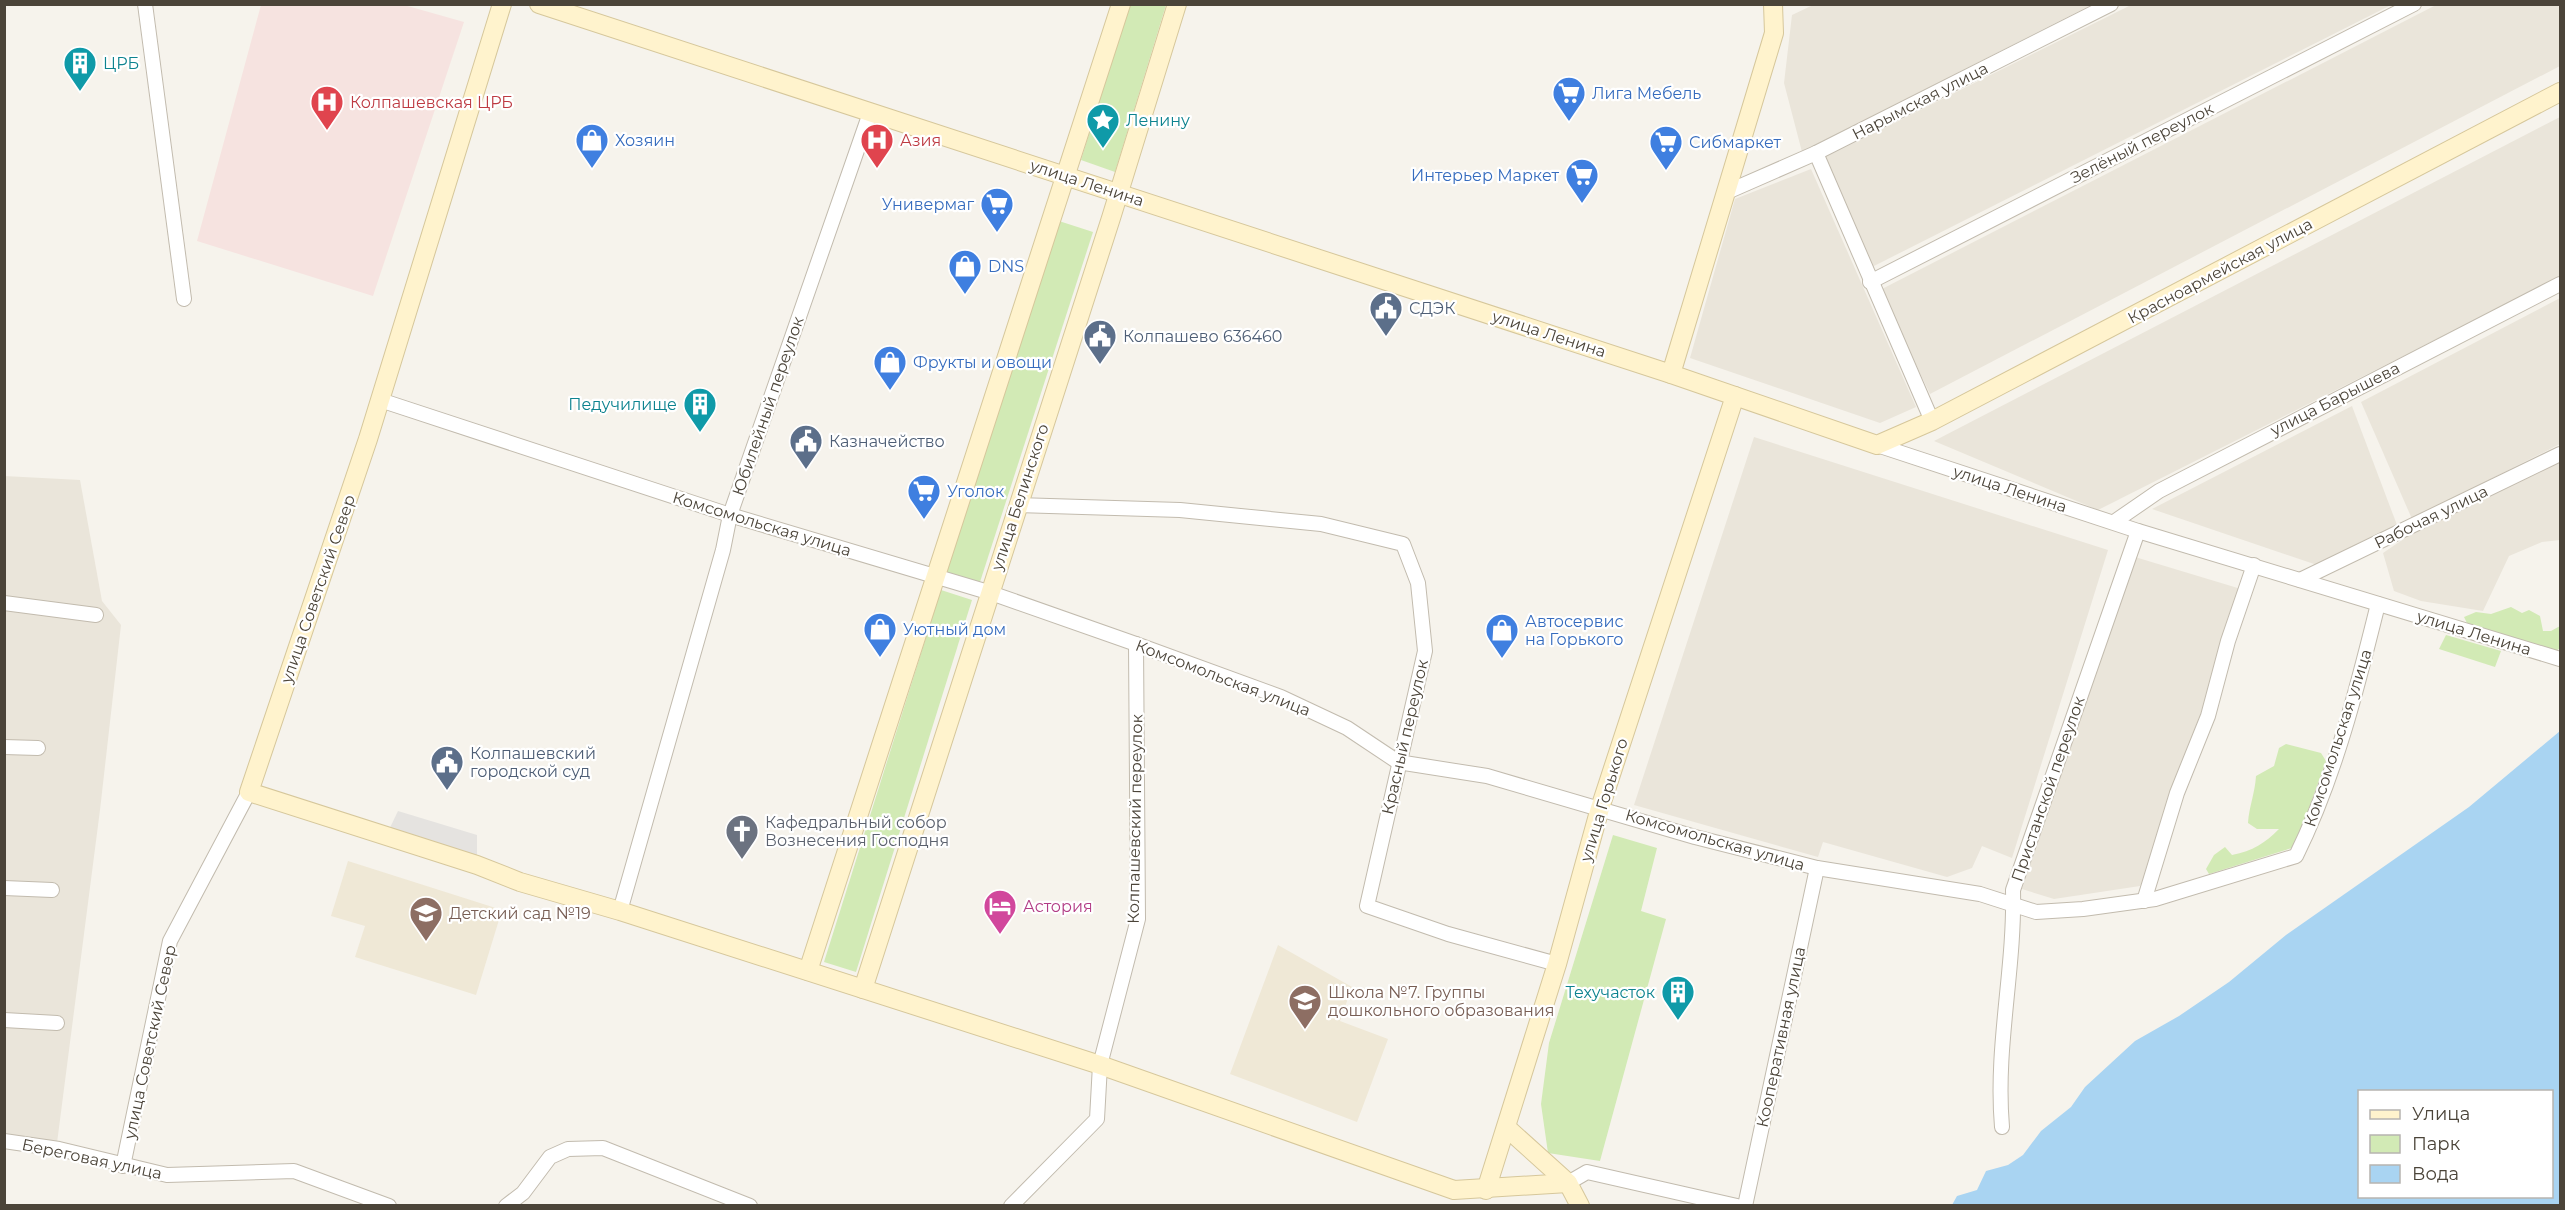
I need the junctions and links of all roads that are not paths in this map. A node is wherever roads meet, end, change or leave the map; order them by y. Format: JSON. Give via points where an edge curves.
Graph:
{"nodes":[{"id":1,"x":145,"y":4,"type":"edge"},
{"id":2,"x":501,"y":4,"type":"edge"},
{"id":3,"x":539,"y":4,"type":"edge"},
{"id":4,"x":1120,"y":4,"type":"edge"},
{"id":5,"x":1177,"y":4,"type":"edge"},
{"id":6,"x":1773,"y":4,"type":"edge"},
{"id":7,"x":2111,"y":4,"type":"edge"},
{"id":8,"x":2414,"y":4,"type":"edge"},
{"id":9,"x":2560,"y":92,"type":"edge"},
{"id":10,"x":870,"y":112,"type":"junction"},
{"id":11,"x":1816,"y":153,"type":"junction"},
{"id":12,"x":1066,"y":177,"type":"junction"},
{"id":13,"x":1728,"y":192,"type":"junction"},
{"id":14,"x":1119,"y":194,"type":"junction"},
{"id":15,"x":1870,"y":282,"type":"junction"},
{"id":16,"x":2560,"y":284,"type":"edge"},
{"id":17,"x":184,"y":298,"type":"dead end"},
{"id":18,"x":1671,"y":374,"type":"junction"},
{"id":19,"x":1735,"y":396,"type":"junction"},
{"id":20,"x":380,"y":400,"type":"junction"},
{"id":21,"x":1932,"y":421,"type":"junction"},
{"id":22,"x":1877,"y":445,"type":"junction"},
{"id":23,"x":2560,"y":454,"type":"edge"},
{"id":24,"x":1017,"y":505,"type":"junction"},
{"id":25,"x":730,"y":515,"type":"junction"},
{"id":26,"x":2114,"y":522,"type":"junction"},
{"id":27,"x":2138,"y":531,"type":"junction"},
{"id":28,"x":2254,"y":565,"type":"junction"},
{"id":29,"x":934,"y":577,"type":"junction"},
{"id":30,"x":2300,"y":579,"type":"junction"},
{"id":31,"x":988,"y":592,"type":"junction"},
{"id":32,"x":4,"y":603,"type":"edge"},
{"id":33,"x":2379,"y":604,"type":"junction"},
{"id":34,"x":96,"y":615,"type":"dead end"},
{"id":35,"x":1136,"y":644,"type":"junction"},
{"id":36,"x":2557,"y":655,"type":"edge"},
{"id":37,"x":4,"y":747,"type":"edge"},
{"id":38,"x":38,"y":748,"type":"dead end"},
{"id":39,"x":1398,"y":762,"type":"junction"},
{"id":40,"x":249,"y":792,"type":"junction"},
{"id":41,"x":1600,"y":808,"type":"junction"},
{"id":42,"x":1817,"y":868,"type":"junction"},
{"id":43,"x":4,"y":888,"type":"edge"},
{"id":44,"x":52,"y":890,"type":"dead end"},
{"id":45,"x":2144,"y":901,"type":"junction"},
{"id":46,"x":2013,"y":906,"type":"junction"},
{"id":47,"x":621,"y":911,"type":"junction"},
{"id":48,"x":1557,"y":964,"type":"junction"},
{"id":49,"x":808,"y":971,"type":"junction"},
{"id":50,"x":862,"y":988,"type":"junction"},
{"id":51,"x":4,"y":1020,"type":"edge"},
{"id":52,"x":57,"y":1023,"type":"dead end"},
{"id":53,"x":1100,"y":1065,"type":"junction"},
{"id":54,"x":2002,"y":1127,"type":"dead end"},
{"id":55,"x":1507,"y":1128,"type":"junction"},
{"id":56,"x":4,"y":1141,"type":"edge"},
{"id":57,"x":123,"y":1166,"type":"junction"},
{"id":58,"x":1568,"y":1183,"type":"junction"},
{"id":59,"x":1486,"y":1190,"type":"junction"},
{"id":60,"x":389,"y":1206,"type":"edge"},
{"id":61,"x":506,"y":1206,"type":"edge"},
{"id":62,"x":750,"y":1206,"type":"edge"},
{"id":63,"x":1011,"y":1206,"type":"edge"},
{"id":64,"x":1580,"y":1206,"type":"edge"},
{"id":65,"x":1737,"y":1206,"type":"edge"},
{"id":66,"x":1745,"y":1206,"type":"edge"}],
"edges":[{"from":1,"to":17,"type":"street"},
{"from":2,"to":20,"type":"street","name":"улица Советский Север"},
{"from":3,"to":10,"type":"street","name":"улица Ленина"},
{"from":4,"to":12,"type":"street"},
{"from":5,"to":14,"type":"street","name":"улица Белинского"},
{"from":6,"to":13,"type":"street","via":[[1774,33]]},
{"from":7,"to":11,"type":"street","name":"Нарымская улица"},
{"from":8,"to":15,"type":"street","name":"Зелёный переулок"},
{"from":9,"to":21,"type":"street","name":"Красноармейская улица"},
{"from":10,"to":12,"type":"street","name":"улица Ленина"},
{"from":10,"to":25,"type":"street","name":"Юбилейный переулок"},
{"from":11,"to":13,"type":"street","name":"Нарымская улица"},
{"from":11,"to":15,"type":"street"},
{"from":12,"to":14,"type":"street","name":"улица Ленина"},
{"from":12,"to":29,"type":"street"},
{"from":13,"to":18,"type":"street"},
{"from":14,"to":18,"type":"street","name":"улица Ленина"},
{"from":14,"to":24,"type":"street","name":"улица Белинского"},
{"from":15,"to":21,"type":"street"},
{"from":16,"to":26,"type":"street","name":"улица Барышева","via":[[2159,491]]},
{"from":18,"to":19,"type":"street","name":"улица Ленина"},
{"from":19,"to":22,"type":"street","name":"улица Ленина"},
{"from":19,"to":41,"type":"street","name":"улица Горького"},
{"from":20,"to":25,"type":"street","name":"Комсомольская улица"},
{"from":20,"to":40,"type":"street","name":"улица Советский Север"},
{"from":21,"to":22,"type":"street","name":"Красноармейская улица"},
{"from":22,"to":26,"type":"street","name":"улица Ленина"},
{"from":23,"to":30,"type":"street","name":"Рабочая улица"},
{"from":24,"to":31,"type":"street","name":"улица Белинского"},
{"from":24,"to":39,"type":"street","name":"Красный переулок","via":[[1180,510],[1321,524],[1404,544],[1418,583],[1425,651]]},
{"from":25,"to":29,"type":"street","name":"Комсомольская улица"},
{"from":25,"to":47,"type":"street","name":"Юбилейный переулок"},
{"from":26,"to":27,"type":"street","name":"улица Ленина"},
{"from":27,"to":28,"type":"street","name":"улица Ленина"},
{"from":27,"to":46,"type":"street","name":"Пристанской переулок","via":[[2013,890]]},
{"from":28,"to":30,"type":"street","name":"улица Ленина"},
{"from":28,"to":45,"type":"street","via":[[2208,716],[2177,793]]},
{"from":29,"to":31,"type":"street","name":"Комсомольская улица"},
{"from":29,"to":49,"type":"street"},
{"from":30,"to":33,"type":"street","name":"улица Ленина"},
{"from":31,"to":35,"type":"street","name":"Комсомольская улица"},
{"from":31,"to":50,"type":"street","name":"улица Белинского"},
{"from":32,"to":34,"type":"street"},
{"from":33,"to":36,"type":"street","name":"улица Ленина"},
{"from":33,"to":45,"type":"street","name":"Комсомольская улица","via":[[2341,738],[2308,833],[2296,856]]},
{"from":35,"to":39,"type":"street","name":"Комсомольская улица","via":[[1281,697],[1347,728]]},
{"from":35,"to":53,"type":"street","name":"Колпашевский переулок","via":[[1138,919]]},
{"from":37,"to":38,"type":"street"},
{"from":39,"to":41,"type":"street","name":"Комсомольская улица","via":[[1487,776]]},
{"from":39,"to":48,"type":"street","name":"Красный переулок","via":[[1367,906],[1448,934]]},
{"from":40,"to":47,"type":"street","via":[[520,882]]},
{"from":40,"to":57,"type":"street","name":"улица Советский Север","via":[[170,941]]},
{"from":41,"to":42,"type":"street","name":"Комсомольская улица"},
{"from":41,"to":48,"type":"street","name":"улица Горького"},
{"from":42,"to":46,"type":"street","name":"Комсомольская улица","via":[[1980,894]]},
{"from":42,"to":66,"type":"street","name":"Кооперативная улица"},
{"from":43,"to":44,"type":"street"},
{"from":45,"to":46,"type":"street","name":"Комсомольская улица","via":[[2037,912]]},
{"from":46,"to":54,"type":"street","name":"Пристанской переулок","via":[[2014,932],[2000,1067]]},
{"from":47,"to":49,"type":"street"},
{"from":48,"to":55,"type":"street","name":"улица Горького"},
{"from":49,"to":50,"type":"street"},
{"from":50,"to":53,"type":"street"},
{"from":51,"to":52,"type":"street"},
{"from":53,"to":59,"type":"street","via":[[1454,1190]]},
{"from":53,"to":63,"type":"street","name":"Колпашевский переулок","via":[[1097,1119]]},
{"from":55,"to":58,"type":"street"},
{"from":55,"to":59,"type":"street","name":"улица Горького"},
{"from":56,"to":57,"type":"street","name":"Береговая улица","via":[[59,1149]]},
{"from":57,"to":60,"type":"street","name":"Береговая улица","via":[[167,1175],[294,1171]]},
{"from":58,"to":59,"type":"street"},
{"from":58,"to":64,"type":"street"},
{"from":58,"to":65,"type":"street","via":[[1587,1172]]},
{"from":61,"to":62,"type":"street","via":[[523,1193],[550,1157],[568,1149],[603,1148]]}]}
